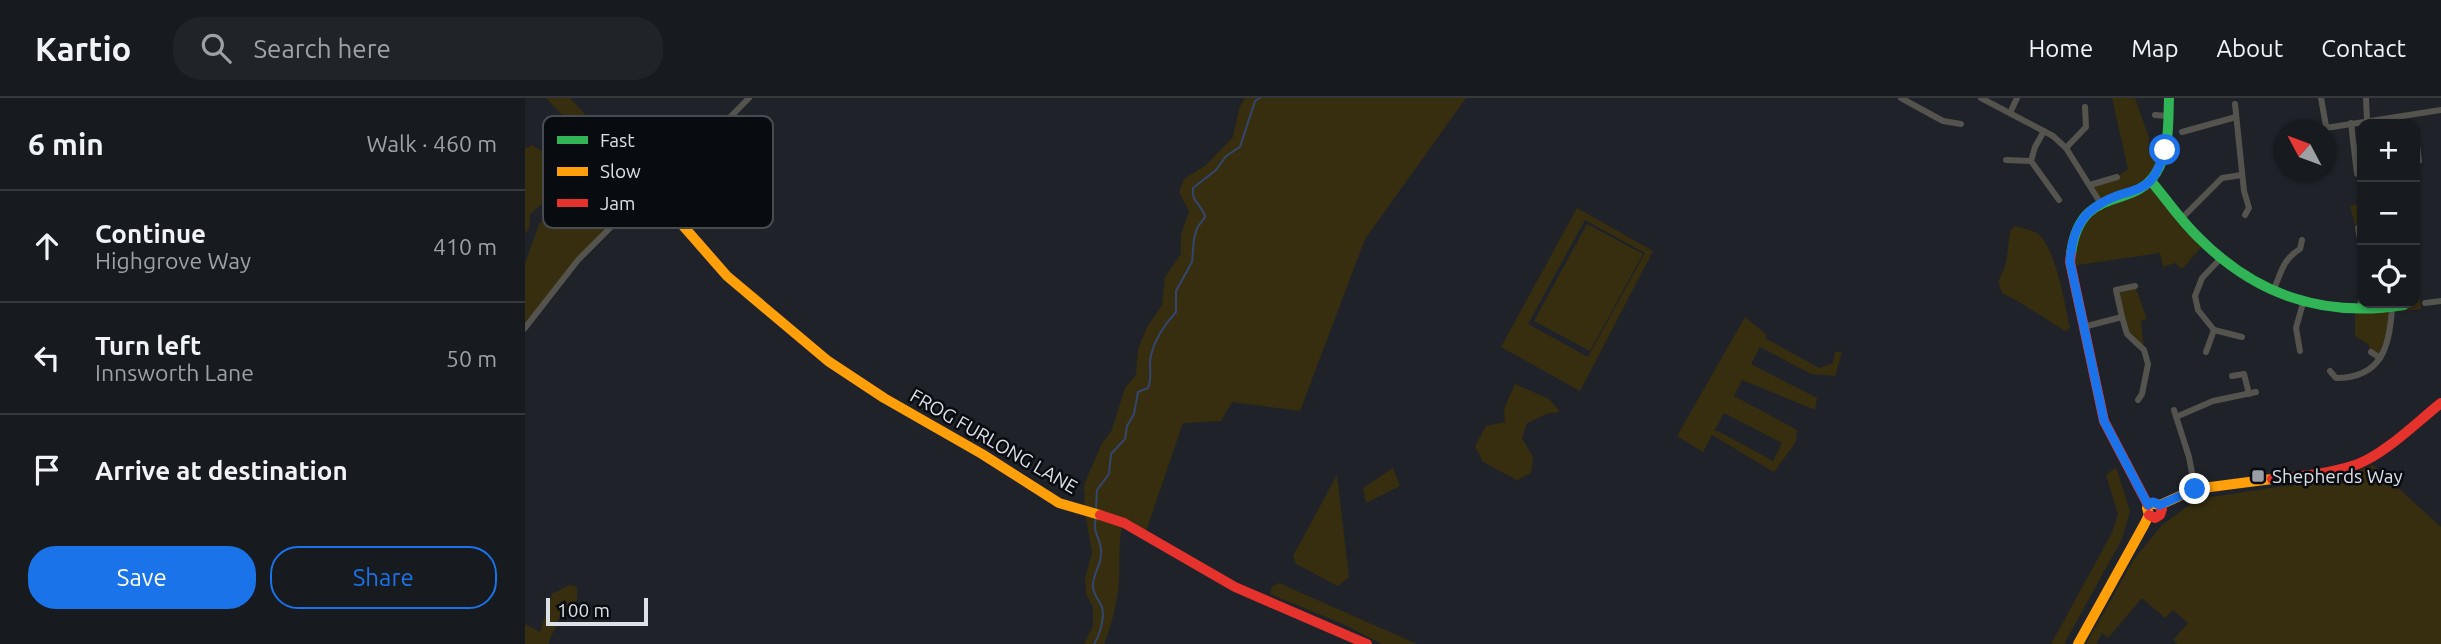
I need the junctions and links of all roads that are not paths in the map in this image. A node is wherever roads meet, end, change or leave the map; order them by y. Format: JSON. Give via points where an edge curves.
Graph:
{"nodes":[{"id":1,"x":750,"y":98,"type":"edge"},
{"id":2,"x":1901,"y":98,"type":"edge"},
{"id":3,"x":1982,"y":98,"type":"edge"},
{"id":4,"x":2017,"y":98,"type":"edge"},
{"id":5,"x":2169,"y":98,"type":"edge"},
{"id":6,"x":2321,"y":98,"type":"edge"},
{"id":7,"x":2366,"y":98,"type":"edge"},
{"id":8,"x":2235,"y":104,"type":"dead end"},
{"id":9,"x":2085,"y":107,"type":"dead end"},
{"id":10,"x":2441,"y":110,"type":"edge"},
{"id":11,"x":2010,"y":113,"type":"junction"},
{"id":12,"x":2413,"y":114,"type":"junction"},
{"id":13,"x":2155,"y":115,"type":"dead end"},
{"id":14,"x":732,"y":116,"type":"edge"},
{"id":15,"x":2168,"y":116,"type":"junction"},
{"id":16,"x":2236,"y":117,"type":"junction"},
{"id":17,"x":2325,"y":119,"type":"edge"},
{"id":18,"x":2367,"y":119,"type":"edge"},
{"id":19,"x":2375,"y":119,"type":"edge"},
{"id":20,"x":2414,"y":119,"type":"edge"},
{"id":21,"x":2357,"y":122,"type":"edge"},
{"id":22,"x":1952,"y":123,"type":"junction"},
{"id":23,"x":2351,"y":123,"type":"junction"},
{"id":24,"x":1961,"y":124,"type":"dead end"},
{"id":25,"x":2336,"y":125,"type":"edge"},
{"id":26,"x":1952,"y":131,"type":"dead end"},
{"id":27,"x":2044,"y":131,"type":"junction"},
{"id":28,"x":2182,"y":132,"type":"dead end"},
{"id":29,"x":2066,"y":148,"type":"junction"},
{"id":30,"x":2006,"y":160,"type":"dead end"},
{"id":31,"x":2031,"y":161,"type":"junction"},
{"id":32,"x":2348,"y":168,"type":"dead end"},
{"id":33,"x":2242,"y":175,"type":"junction"},
{"id":34,"x":2117,"y":177,"type":"dead end"},
{"id":35,"x":2151,"y":181,"type":"junction"},
{"id":36,"x":2090,"y":186,"type":"junction"},
{"id":37,"x":2059,"y":200,"type":"dead end"},
{"id":38,"x":2101,"y":204,"type":"junction"},
{"id":39,"x":2245,"y":215,"type":"dead end"},
{"id":40,"x":2182,"y":219,"type":"junction"},
{"id":41,"x":610,"y":228,"type":"edge"},
{"id":42,"x":685,"y":228,"type":"edge"},
{"id":43,"x":2302,"y":240,"type":"dead end"},
{"id":44,"x":2221,"y":258,"type":"junction"},
{"id":45,"x":2135,"y":286,"type":"dead end"},
{"id":46,"x":2274,"y":289,"type":"junction"},
{"id":47,"x":2116,"y":290,"type":"junction"},
{"id":48,"x":2107,"y":292,"type":"dead end"},
{"id":49,"x":2430,"y":300,"type":"dead end"},
{"id":50,"x":2441,"y":301,"type":"edge"},
{"id":51,"x":2303,"y":303,"type":"junction"},
{"id":52,"x":2360,"y":308,"type":"edge"},
{"id":53,"x":2392,"y":308,"type":"edge"},
{"id":54,"x":2122,"y":317,"type":"junction"},
{"id":55,"x":2236,"y":325,"type":"dead end"},
{"id":56,"x":2083,"y":327,"type":"junction"},
{"id":57,"x":525,"y":328,"type":"edge"},
{"id":58,"x":2214,"y":330,"type":"junction"},
{"id":59,"x":2232,"y":335,"type":"junction"},
{"id":60,"x":2242,"y":337,"type":"dead end"},
{"id":61,"x":2300,"y":351,"type":"dead end"},
{"id":62,"x":2206,"y":352,"type":"dead end"},
{"id":63,"x":2371,"y":352,"type":"dead end"},
{"id":64,"x":2380,"y":358,"type":"junction"},
{"id":65,"x":2330,"y":371,"type":"dead end"},
{"id":66,"x":2232,"y":376,"type":"dead end"},
{"id":67,"x":2336,"y":378,"type":"junction"},
{"id":68,"x":2330,"y":386,"type":"dead end"},
{"id":69,"x":2150,"y":398,"type":"dead end"},
{"id":70,"x":2441,"y":403,"type":"edge"},
{"id":71,"x":2195,"y":489,"type":"junction"},
{"id":72,"x":2148,"y":510,"type":"junction"},
{"id":73,"x":1367,"y":644,"type":"edge"},
{"id":74,"x":2078,"y":644,"type":"edge"}],
"edges":[{"from":1,"to":14,"type":"street"},
{"from":2,"to":22,"type":"street"},
{"from":3,"to":11,"type":"street"},
{"from":4,"to":11,"type":"street"},
{"from":5,"to":15,"type":"street"},
{"from":6,"to":17,"type":"street"},
{"from":7,"to":18,"type":"street"},
{"from":8,"to":16,"type":"street"},
{"from":9,"to":29,"type":"street","via":[[2086,127]]},
{"from":10,"to":12,"type":"street"},
{"from":11,"to":27,"type":"street"},
{"from":12,"to":19,"type":"street"},
{"from":12,"to":20,"type":"street"},
{"from":13,"to":15,"type":"street"},
{"from":15,"to":35,"type":"street","via":[[2162,161]]},
{"from":16,"to":28,"type":"street"},
{"from":16,"to":33,"type":"street"},
{"from":21,"to":23,"type":"street"},
{"from":22,"to":24,"type":"street"},
{"from":22,"to":26,"type":"street"},
{"from":23,"to":25,"type":"street"},
{"from":23,"to":32,"type":"street","via":[[2357,170]]},
{"from":27,"to":29,"type":"street"},
{"from":27,"to":31,"type":"street"},
{"from":29,"to":36,"type":"street"},
{"from":30,"to":31,"type":"street"},
{"from":31,"to":37,"type":"street","via":[[2058,191]]},
{"from":33,"to":39,"type":"street","via":[[2253,208]]},
{"from":33,"to":40,"type":"street","via":[[2215,183]]},
{"from":34,"to":36,"type":"street"},
{"from":35,"to":38,"type":"street"},
{"from":35,"to":40,"type":"street"},
{"from":36,"to":38,"type":"street"},
{"from":38,"to":56,"type":"street","via":[[2076,228],[2071,244],[2070,262]]},
{"from":40,"to":44,"type":"street"},
{"from":41,"to":57,"type":"street","via":[[578,260]]},
{"from":42,"to":73,"type":"street","name":"FROG FURLONG LANE","via":[[727,276],[828,361],[884,398],[1059,503],[1145,534],[1235,587]]},
{"from":43,"to":46,"type":"street","via":[[2302,251],[2290,255]]},
{"from":44,"to":46,"type":"street"},
{"from":44,"to":58,"type":"street","via":[[2202,278],[2195,296],[2198,310]]},
{"from":45,"to":47,"type":"street"},
{"from":46,"to":51,"type":"street"},
{"from":47,"to":48,"type":"street"},
{"from":47,"to":54,"type":"street"},
{"from":49,"to":50,"type":"street"},
{"from":51,"to":52,"type":"street"},
{"from":51,"to":61,"type":"street","via":[[2293,329]]},
{"from":53,"to":64,"type":"street","via":[[2391,335]]},
{"from":54,"to":56,"type":"street"},
{"from":54,"to":69,"type":"street","via":[[2127,334],[2144,351],[2148,364],[2140,397]]},
{"from":55,"to":59,"type":"street"},
{"from":56,"to":72,"type":"street","via":[[2104,421]]},
{"from":58,"to":59,"type":"street"},
{"from":58,"to":62,"type":"street"},
{"from":59,"to":60,"type":"street"},
{"from":63,"to":64,"type":"street"},
{"from":64,"to":67,"type":"street","via":[[2352,378]]},
{"from":65,"to":67,"type":"street"},
{"from":66,"to":71,"type":"street","via":[[2244,374],[2253,393],[2175,414]]},
{"from":67,"to":68,"type":"street"},
{"from":70,"to":71,"type":"street","via":[[2360,463],[2324,473]]},
{"from":71,"to":72,"type":"street","via":[[2160,505],[2155,517]]},
{"from":72,"to":74,"type":"street"}]}
